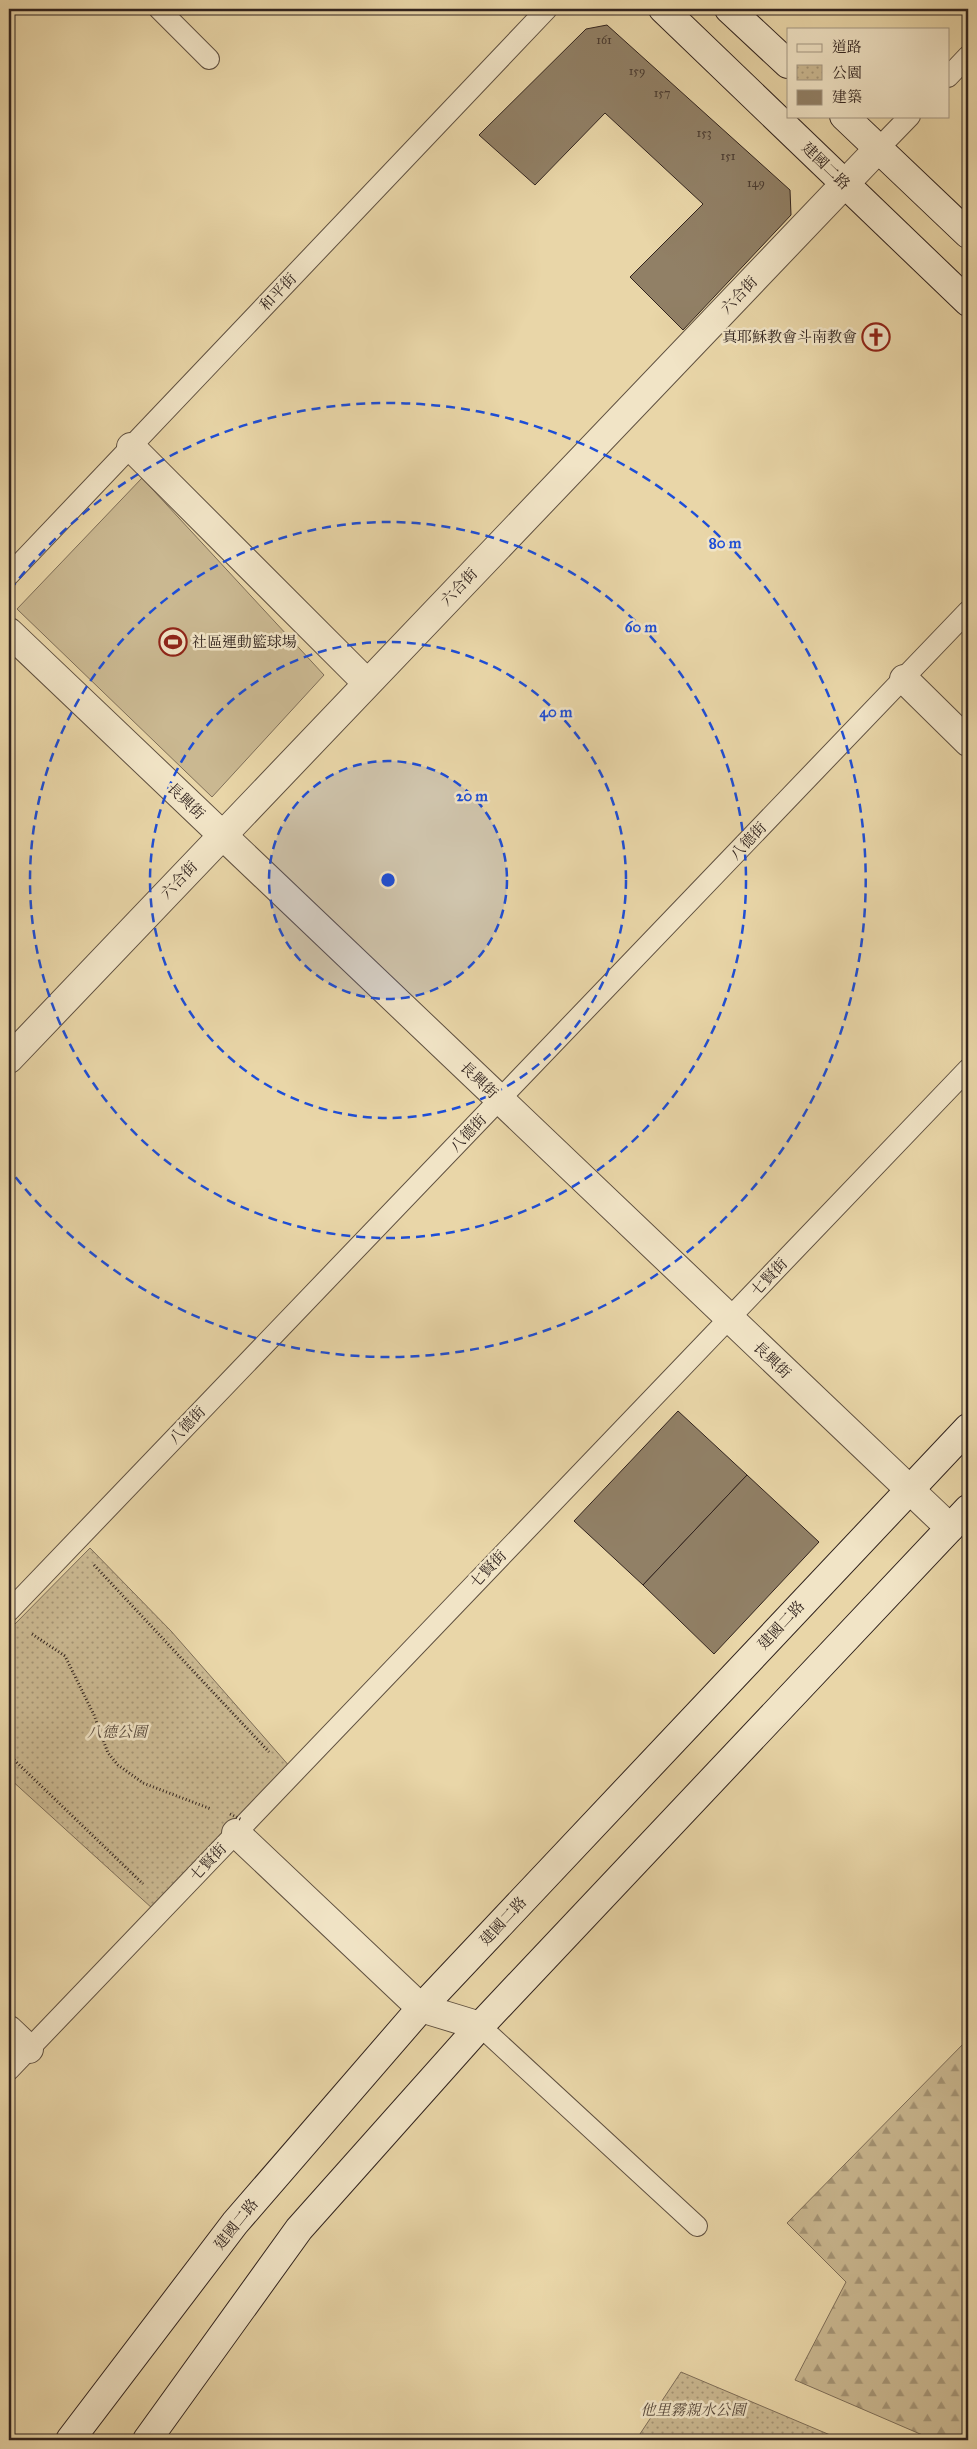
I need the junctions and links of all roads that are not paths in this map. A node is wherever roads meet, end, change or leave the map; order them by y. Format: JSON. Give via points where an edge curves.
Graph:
{"nodes":[{"id":1,"x":159,"y":9,"type":"edge"},
{"id":2,"x":547,"y":9,"type":"edge"},
{"id":3,"x":663,"y":9,"type":"edge"},
{"id":4,"x":729,"y":9,"type":"edge"},
{"id":5,"x":968,"y":56,"type":"edge"},
{"id":6,"x":209,"y":59,"type":"dead end"},
{"id":7,"x":787,"y":63,"type":"edge"},
{"id":8,"x":950,"y":75,"type":"edge"},
{"id":9,"x":846,"y":118,"type":"edge"},
{"id":10,"x":908,"y":118,"type":"edge"},
{"id":11,"x":879,"y":148,"type":"junction"},
{"id":12,"x":844,"y":184,"type":"junction"},
{"id":13,"x":968,"y":234,"type":"edge"},
{"id":14,"x":968,"y":302,"type":"edge"},
{"id":15,"x":131,"y":447,"type":"junction"},
{"id":16,"x":9,"y":575,"type":"edge"},
{"id":17,"x":968,"y":612,"type":"edge"},
{"id":18,"x":9,"y":632,"type":"edge"},
{"id":19,"x":904,"y":679,"type":"junction"},
{"id":20,"x":367,"y":683,"type":"junction"},
{"id":21,"x":968,"y":742,"type":"edge"},
{"id":22,"x":222,"y":836,"type":"junction"},
{"id":23,"x":9,"y":1059,"type":"edge"},
{"id":24,"x":968,"y":1069,"type":"edge"},
{"id":25,"x":500,"y":1100,"type":"junction"},
{"id":26,"x":729,"y":1318,"type":"junction"},
{"id":27,"x":968,"y":1428,"type":"edge"},
{"id":28,"x":908,"y":1489,"type":"junction"},
{"id":29,"x":968,"y":1509,"type":"edge"},
{"id":30,"x":950,"y":1528,"type":"junction"},
{"id":31,"x":9,"y":1611,"type":"edge"},
{"id":32,"x":235,"y":1819,"type":"junction"},
{"id":33,"x":421,"y":2008,"type":"junction"},
{"id":34,"x":480,"y":2026,"type":"junction"},
{"id":35,"x":9,"y":2030,"type":"edge"},
{"id":36,"x":29,"y":2049,"type":"junction"},
{"id":37,"x":9,"y":2070,"type":"edge"},
{"id":38,"x":697,"y":2226,"type":"dead end"},
{"id":39,"x":70,"y":2440,"type":"edge"},
{"id":40,"x":147,"y":2440,"type":"edge"}],
"edges":[{"from":1,"to":6,"type":"lane"},
{"from":2,"to":15,"type":"lane","name":"和平街"},
{"from":3,"to":12,"type":"street","name":"建國二路"},
{"from":4,"to":7,"type":"street"},
{"from":5,"to":8,"type":"lane"},
{"from":9,"to":11,"type":"street"},
{"from":10,"to":11,"type":"lane","name":"六合街"},
{"from":11,"to":12,"type":"street","name":"六合街"},
{"from":11,"to":13,"type":"street"},
{"from":12,"to":14,"type":"street","name":"建國二路"},
{"from":12,"to":20,"type":"street","name":"六合街"},
{"from":15,"to":16,"type":"lane","name":"和平街"},
{"from":15,"to":20,"type":"street"},
{"from":17,"to":19,"type":"lane","name":"八德街"},
{"from":18,"to":22,"type":"street","name":"長興街"},
{"from":19,"to":21,"type":"street"},
{"from":19,"to":25,"type":"lane","name":"八德街"},
{"from":20,"to":22,"type":"street","name":"六合街"},
{"from":22,"to":23,"type":"street","name":"六合街"},
{"from":22,"to":25,"type":"street","name":"長興街"},
{"from":24,"to":26,"type":"lane","name":"七賢街"},
{"from":25,"to":26,"type":"street","name":"長興街"},
{"from":25,"to":31,"type":"lane","name":"八德街"},
{"from":26,"to":28,"type":"street","name":"長興街"},
{"from":26,"to":32,"type":"lane","name":"七賢街"},
{"from":27,"to":28,"type":"street","name":"建國二路"},
{"from":28,"to":30,"type":"street","name":"長興街"},
{"from":28,"to":33,"type":"street","name":"建國二路"},
{"from":29,"to":30,"type":"street"},
{"from":30,"to":34,"type":"street"},
{"from":32,"to":33,"type":"street"},
{"from":32,"to":36,"type":"lane","name":"七賢街"},
{"from":33,"to":34,"type":"street"},
{"from":33,"to":39,"type":"street","name":"建國二路","via":[[235,2223]]},
{"from":34,"to":38,"type":"lane"},
{"from":34,"to":40,"type":"street","via":[[299,2229]]},
{"from":35,"to":36,"type":"street"},
{"from":36,"to":37,"type":"lane","name":"七賢街"}]}
